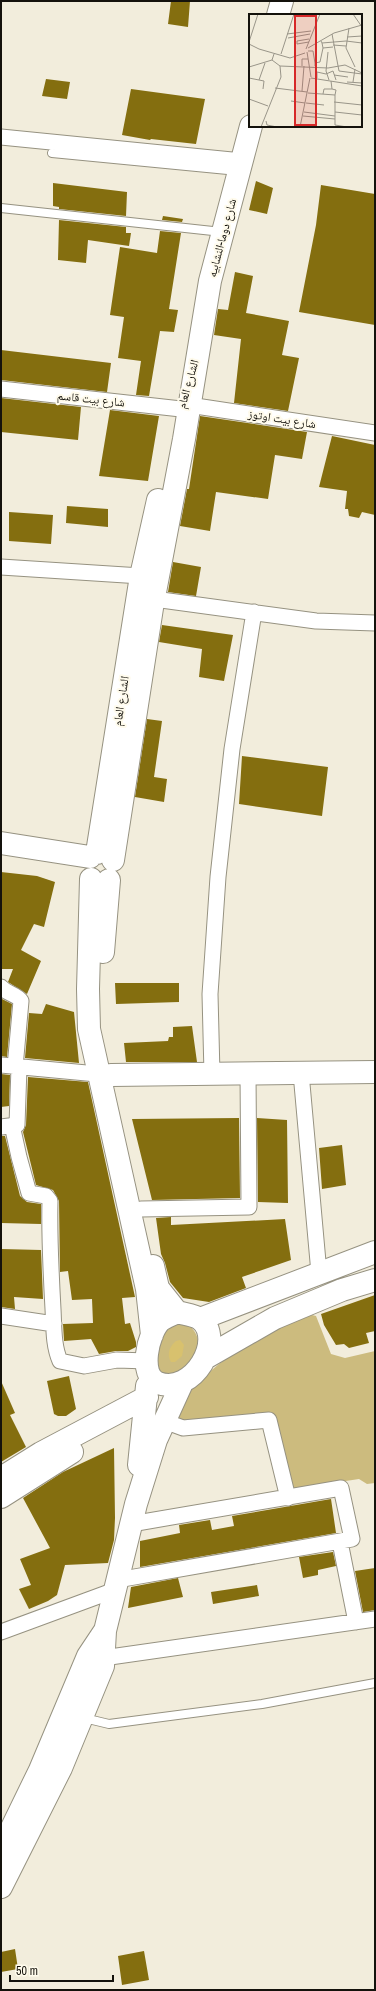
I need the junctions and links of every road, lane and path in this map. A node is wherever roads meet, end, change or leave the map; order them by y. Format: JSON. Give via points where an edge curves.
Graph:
{"nodes":[{"id":1,"x":282,"y":1,"type":"edge"},
{"id":2,"x":278,"y":14,"type":"edge"},
{"id":3,"x":251,"y":127,"type":"edge"},
{"id":4,"x":1,"y":137,"type":"edge"},
{"id":5,"x":52,"y":152,"type":"dead end"},
{"id":6,"x":241,"y":166,"type":"junction"},
{"id":7,"x":1,"y":208,"type":"edge"},
{"id":8,"x":223,"y":233,"type":"junction"},
{"id":9,"x":197,"y":352,"type":"joint"},
{"id":10,"x":1,"y":389,"type":"edge"},
{"id":11,"x":185,"y":407,"type":"junction"},
{"id":12,"x":375,"y":433,"type":"edge"},
{"id":13,"x":1,"y":567,"type":"edge"},
{"id":14,"x":141,"y":576,"type":"junction"},
{"id":15,"x":154,"y":599,"type":"junction"},
{"id":16,"x":254,"y":612,"type":"junction"},
{"id":17,"x":375,"y":623,"type":"edge"},
{"id":18,"x":1,"y":843,"type":"edge"},
{"id":19,"x":1,"y":858,"type":"edge"},
{"id":20,"x":98,"y":867,"type":"junction"},
{"id":21,"x":1,"y":987,"type":"edge"},
{"id":22,"x":12,"y":1066,"type":"edge"},
{"id":23,"x":375,"y":1072,"type":"edge"},
{"id":24,"x":248,"y":1073,"type":"junction"},
{"id":25,"x":301,"y":1073,"type":"junction"},
{"id":26,"x":105,"y":1074,"type":"junction"},
{"id":27,"x":212,"y":1074,"type":"junction"},
{"id":28,"x":7,"y":1126,"type":"edge"},
{"id":29,"x":141,"y":1209,"type":"junction"},
{"id":30,"x":375,"y":1252,"type":"edge"},
{"id":31,"x":319,"y":1273,"type":"junction"},
{"id":32,"x":375,"y":1280,"type":"edge"},
{"id":33,"x":177,"y":1312,"type":"junction"},
{"id":34,"x":1,"y":1316,"type":"edge"},
{"id":35,"x":200,"y":1319,"type":"junction"},
{"id":36,"x":54,"y":1324,"type":"junction"},
{"id":37,"x":152,"y":1335,"type":"junction"},
{"id":38,"x":207,"y":1357,"type":"junction"},
{"id":39,"x":147,"y":1367,"type":"junction"},
{"id":40,"x":182,"y":1383,"type":"junction"},
{"id":41,"x":145,"y":1406,"type":"junction"},
{"id":42,"x":164,"y":1421,"type":"junction"},
{"id":43,"x":1,"y":1478,"type":"edge"},
{"id":44,"x":1,"y":1497,"type":"edge"},
{"id":45,"x":288,"y":1498,"type":"junction"},
{"id":46,"x":134,"y":1514,"type":"junction"},
{"id":47,"x":340,"y":1542,"type":"junction"},
{"id":48,"x":116,"y":1585,"type":"junction"},
{"id":49,"x":375,"y":1619,"type":"edge"},
{"id":50,"x":356,"y":1622,"type":"junction"},
{"id":51,"x":105,"y":1631,"type":"junction"},
{"id":52,"x":1,"y":1632,"type":"edge"},
{"id":53,"x":103,"y":1658,"type":"junction"},
{"id":54,"x":375,"y":1683,"type":"edge"},
{"id":55,"x":82,"y":1718,"type":"junction"},
{"id":56,"x":1,"y":1850,"type":"edge"},
{"id":57,"x":1,"y":1887,"type":"edge"}],
"edges":[{"from":1,"to":2,"type":"main road"},
{"from":3,"to":6,"type":"main road","name":"شارع دوما-النشابيه"},
{"from":4,"to":6,"type":"street"},
{"from":5,"to":6,"type":"lane"},
{"from":6,"to":8,"type":"main road","name":"شارع دوما-النشابيه"},
{"from":7,"to":8,"type":"lane"},
{"from":8,"to":9,"type":"main road","name":"شارع دوما-النشابيه","via":[[210,281]]},
{"from":9,"to":11,"type":"main road","name":"الشارع العام"},
{"from":10,"to":11,"type":"street","name":"شارع بيت قاسم"},
{"from":11,"to":12,"type":"street","name":"شارع بيت اوتوز"},
{"from":11,"to":14,"type":"main road","name":"الشارع العام","via":[[170,444]]},
{"from":11,"to":15,"type":"main road","name":"الشارع العام"},
{"from":13,"to":14,"type":"street"},
{"from":14,"to":20,"type":"main road","name":"الشارع العام"},
{"from":15,"to":16,"type":"street"},
{"from":15,"to":20,"type":"main road","name":"الشارع العام"},
{"from":16,"to":17,"type":"street","via":[[316,621]]},
{"from":16,"to":27,"type":"street","via":[[232,749],[218,877],[210,994]]},
{"from":18,"to":20,"type":"main road"},
{"from":19,"to":20,"type":"main road"},
{"from":20,"to":26,"type":"main road","via":[[101,1024]]},
{"from":21,"to":22,"type":"street","via":[[21,1001]]},
{"from":22,"to":26,"type":"street"},
{"from":22,"to":28,"type":"street","via":[[17,1125]]},
{"from":23,"to":25,"type":"main road"},
{"from":24,"to":25,"type":"main road"},
{"from":24,"to":27,"type":"main road"},
{"from":24,"to":29,"type":"street","via":[[249,1207]]},
{"from":25,"to":31,"type":"street"},
{"from":26,"to":27,"type":"main road"},
{"from":26,"to":29,"type":"main road"},
{"from":26,"to":37,"type":"main road","via":[[147,1289]]},
{"from":28,"to":36,"type":"street","via":[[30,1193],[46,1196],[50,1200],[49,1232]]},
{"from":29,"to":33,"type":"main road","via":[[158,1288]]},
{"from":30,"to":31,"type":"main road"},
{"from":31,"to":35,"type":"main road"},
{"from":32,"to":38,"type":"main road","via":[[342,1290],[275,1318]]},
{"from":33,"to":35,"type":"main road"},
{"from":33,"to":37,"type":"main road","via":[[161,1321]]},
{"from":34,"to":36,"type":"street"},
{"from":35,"to":38,"type":"main road","via":[[209,1336]]},
{"from":36,"to":39,"type":"street","via":[[56,1353],[60,1361],[84,1366],[117,1360]]},
{"from":37,"to":39,"type":"main road"},
{"from":38,"to":40,"type":"main road","via":[[191,1377]]},
{"from":39,"to":40,"type":"main road","via":[[156,1382],[162,1385]]},
{"from":39,"to":41,"type":"main road"},
{"from":40,"to":42,"type":"main road"},
{"from":41,"to":43,"type":"main road","via":[[41,1454]]},
{"from":41,"to":44,"type":"main road"},
{"from":41,"to":46,"type":"main road"},
{"from":42,"to":45,"type":"street","via":[[182,1428],[268,1420]]},
{"from":42,"to":46,"type":"main road"},
{"from":45,"to":46,"type":"street"},
{"from":45,"to":47,"type":"street","via":[[341,1488],[352,1540]]},
{"from":46,"to":48,"type":"main road"},
{"from":47,"to":48,"type":"street"},
{"from":47,"to":50,"type":"street"},
{"from":48,"to":51,"type":"main road"},
{"from":48,"to":52,"type":"street"},
{"from":49,"to":50,"type":"street"},
{"from":50,"to":53,"type":"street"},
{"from":51,"to":53,"type":"main road"},
{"from":51,"to":56,"type":"main road","via":[[88,1656],[40,1770]]},
{"from":53,"to":55,"type":"main road","via":[[103,1666]]},
{"from":54,"to":55,"type":"lane","via":[[262,1704],[109,1724]]},
{"from":55,"to":57,"type":"main road","via":[[61,1768]]}]}
